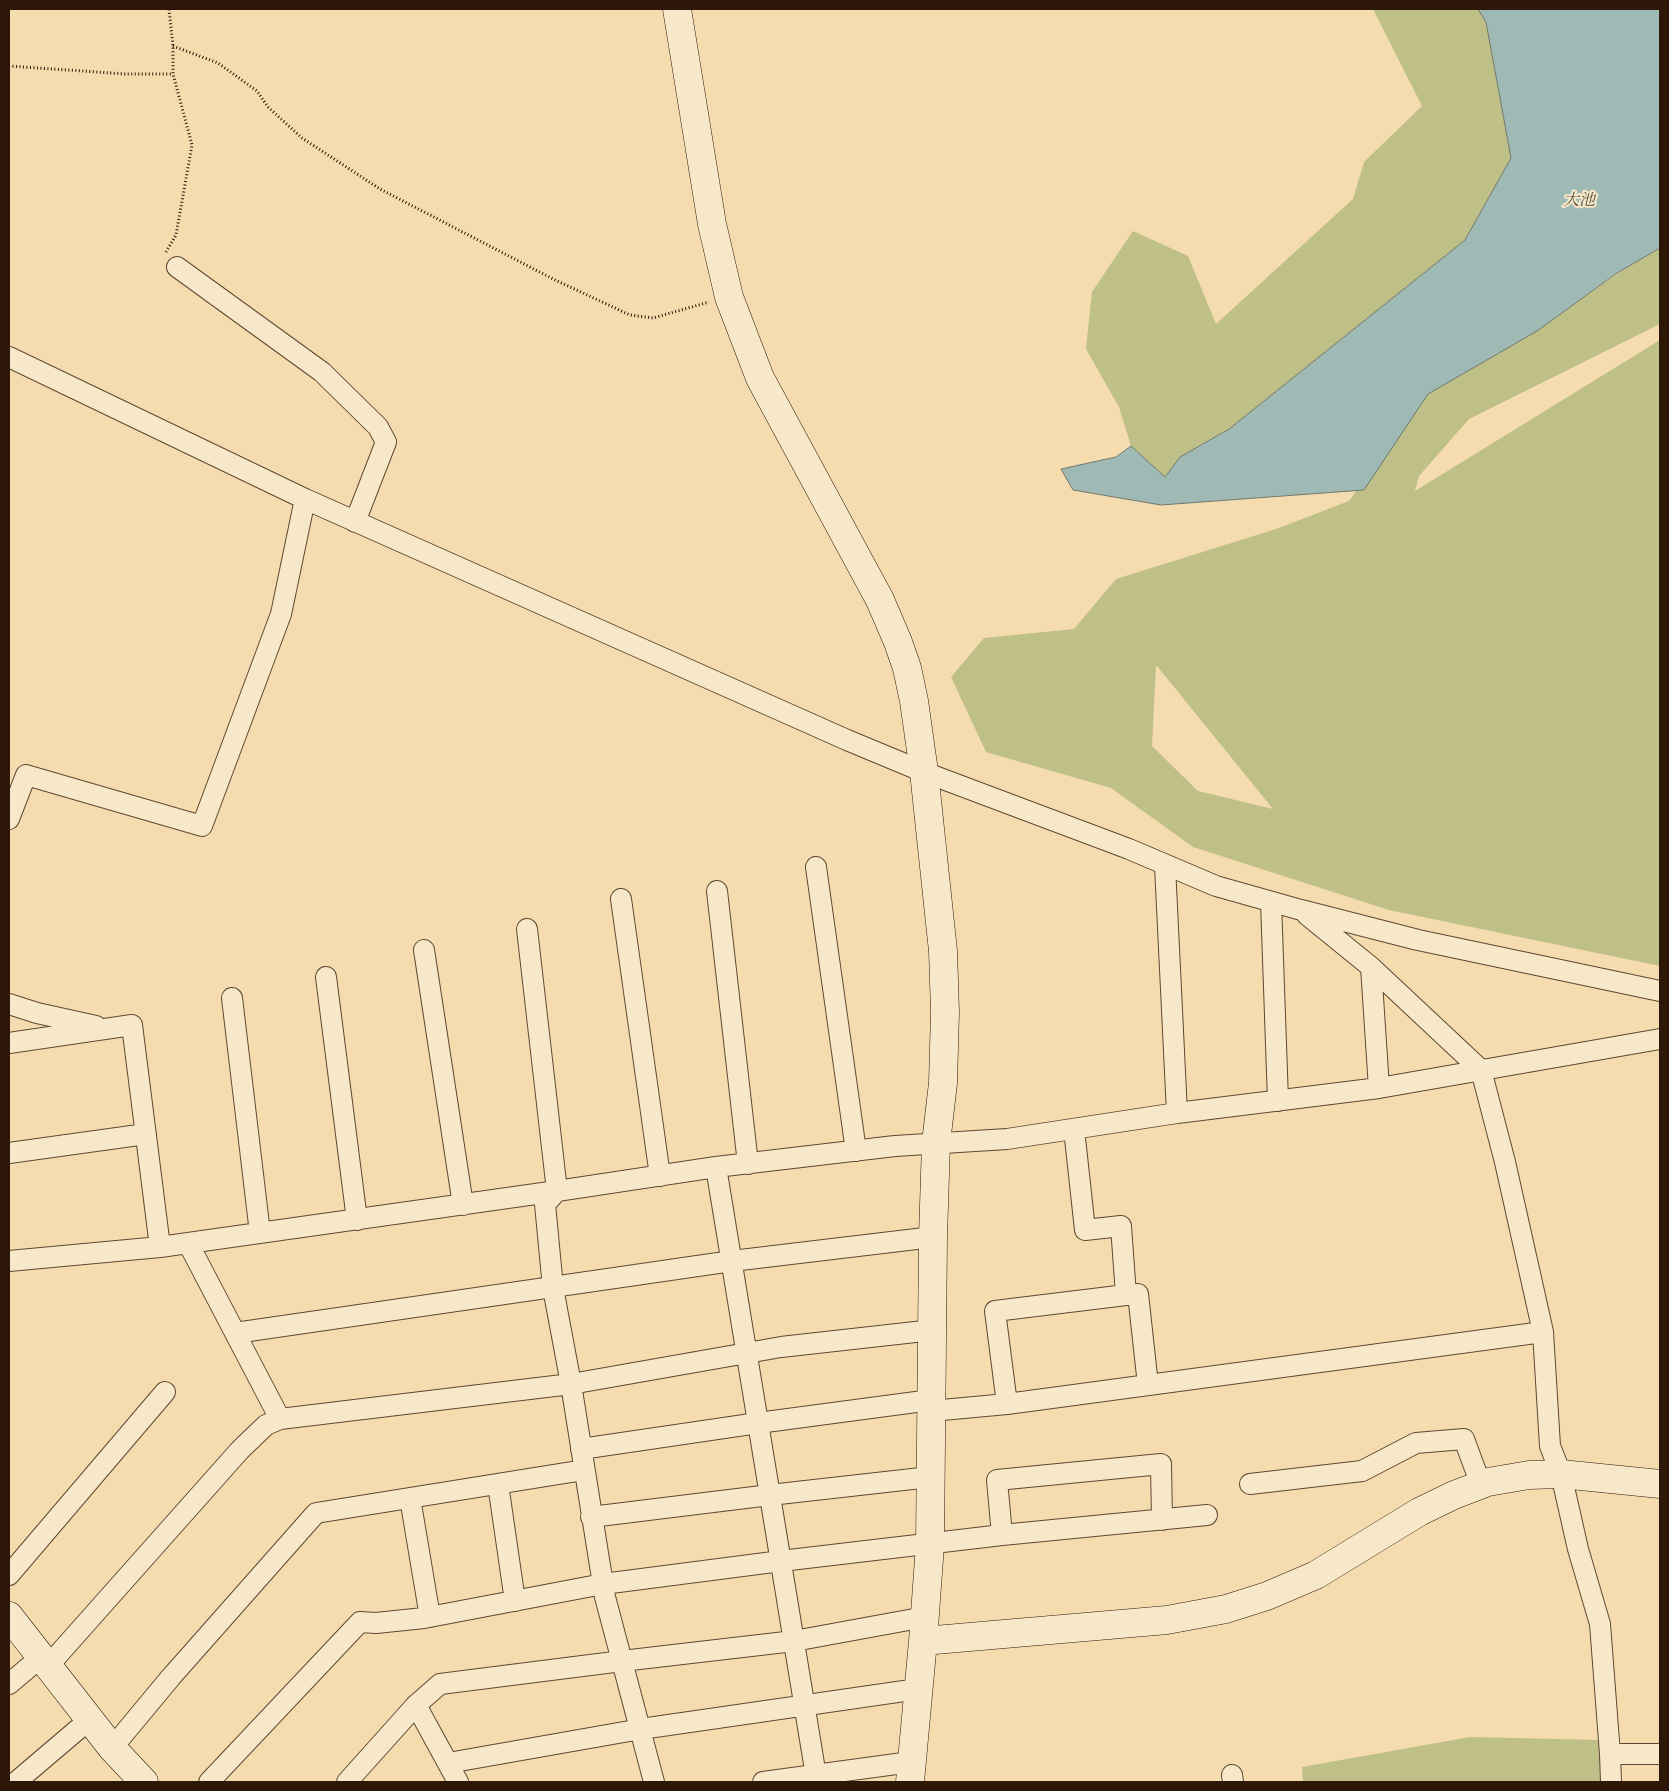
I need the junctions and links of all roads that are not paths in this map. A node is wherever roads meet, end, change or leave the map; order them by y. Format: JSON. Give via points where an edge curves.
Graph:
{"nodes":[{"id":1,"x":677,"y":9,"type":"edge"},
{"id":2,"x":170,"y":262,"type":"road end"},
{"id":3,"x":9,"y":357,"type":"edge"},
{"id":4,"x":305,"y":499,"type":"junction"},
{"id":5,"x":355,"y":522,"type":"junction"},
{"id":6,"x":924,"y":772,"type":"junction"},
{"id":7,"x":9,"y":818,"type":"edge"},
{"id":8,"x":1166,"y":866,"type":"junction"},
{"id":9,"x":816,"y":867,"type":"dead end"},
{"id":10,"x":717,"y":891,"type":"dead end"},
{"id":11,"x":621,"y":899,"type":"dead end"},
{"id":12,"x":1271,"y":902,"type":"junction"},
{"id":13,"x":1301,"y":910,"type":"junction"},
{"id":14,"x":527,"y":929,"type":"dead end"},
{"id":15,"x":424,"y":950,"type":"dead end"},
{"id":16,"x":1371,"y":967,"type":"junction"},
{"id":17,"x":326,"y":977,"type":"dead end"},
{"id":18,"x":1660,"y":991,"type":"edge"},
{"id":19,"x":232,"y":998,"type":"dead end"},
{"id":20,"x":9,"y":1004,"type":"edge"},
{"id":21,"x":109,"y":1028,"type":"junction"},
{"id":22,"x":1660,"y":1039,"type":"edge"},
{"id":23,"x":9,"y":1043,"type":"edge"},
{"id":24,"x":1481,"y":1070,"type":"junction"},
{"id":25,"x":1379,"y":1088,"type":"junction"},
{"id":26,"x":1278,"y":1101,"type":"junction"},
{"id":27,"x":1178,"y":1113,"type":"junction"},
{"id":28,"x":1074,"y":1129,"type":"junction"},
{"id":29,"x":146,"y":1134,"type":"junction"},
{"id":30,"x":936,"y":1142,"type":"junction"},
{"id":31,"x":856,"y":1151,"type":"junction"},
{"id":32,"x":9,"y":1153,"type":"edge"},
{"id":33,"x":748,"y":1164,"type":"junction"},
{"id":34,"x":716,"y":1167,"type":"junction"},
{"id":35,"x":660,"y":1176,"type":"junction"},
{"id":36,"x":558,"y":1191,"type":"junction"},
{"id":37,"x":463,"y":1205,"type":"junction"},
{"id":38,"x":357,"y":1220,"type":"junction"},
{"id":39,"x":260,"y":1233,"type":"junction"},
{"id":40,"x":933,"y":1237,"type":"junction"},
{"id":41,"x":188,"y":1243,"type":"junction"},
{"id":42,"x":160,"y":1247,"type":"junction"},
{"id":43,"x":9,"y":1261,"type":"edge"},
{"id":44,"x":732,"y":1262,"type":"junction"},
{"id":45,"x":553,"y":1288,"type":"junction"},
{"id":46,"x":1126,"y":1295,"type":"junction"},
{"id":47,"x":933,"y":1330,"type":"junction"},
{"id":48,"x":1543,"y":1332,"type":"junction"},
{"id":49,"x":235,"y":1333,"type":"junction"},
{"id":50,"x":747,"y":1353,"type":"junction"},
{"id":51,"x":571,"y":1384,"type":"junction"},
{"id":52,"x":1148,"y":1385,"type":"junction"},
{"id":53,"x":165,"y":1392,"type":"dead end"},
{"id":54,"x":1007,"y":1404,"type":"junction"},
{"id":55,"x":931,"y":1406,"type":"junction"},
{"id":56,"x":280,"y":1419,"type":"junction"},
{"id":57,"x":758,"y":1423,"type":"junction"},
{"id":58,"x":581,"y":1449,"type":"junction"},
{"id":59,"x":584,"y":1470,"type":"junction"},
{"id":60,"x":1561,"y":1474,"type":"junction"},
{"id":61,"x":930,"y":1477,"type":"junction"},
{"id":62,"x":498,"y":1484,"type":"junction"},
{"id":63,"x":1250,"y":1484,"type":"dead end"},
{"id":64,"x":1660,"y":1484,"type":"edge"},
{"id":65,"x":1481,"y":1485,"type":"junction"},
{"id":66,"x":770,"y":1495,"type":"junction"},
{"id":67,"x":410,"y":1498,"type":"junction"},
{"id":68,"x":1207,"y":1515,"type":"dead end"},
{"id":69,"x":591,"y":1517,"type":"junction"},
{"id":70,"x":1162,"y":1520,"type":"junction"},
{"id":71,"x":1002,"y":1536,"type":"junction"},
{"id":72,"x":930,"y":1545,"type":"junction"},
{"id":73,"x":781,"y":1561,"type":"junction"},
{"id":74,"x":9,"y":1575,"type":"edge"},
{"id":75,"x":603,"y":1584,"type":"junction"},
{"id":76,"x":515,"y":1601,"type":"junction"},
{"id":77,"x":9,"y":1616,"type":"edge"},
{"id":78,"x":430,"y":1617,"type":"junction"},
{"id":79,"x":924,"y":1629,"type":"junction"},
{"id":80,"x":794,"y":1641,"type":"junction"},
{"id":81,"x":622,"y":1661,"type":"junction"},
{"id":82,"x":44,"y":1662,"type":"junction"},
{"id":83,"x":9,"y":1684,"type":"edge"},
{"id":84,"x":918,"y":1689,"type":"junction"},
{"id":85,"x":416,"y":1705,"type":"junction"},
{"id":86,"x":805,"y":1705,"type":"junction"},
{"id":87,"x":90,"y":1719,"type":"junction"},
{"id":88,"x":641,"y":1730,"type":"junction"},
{"id":89,"x":112,"y":1748,"type":"junction"},
{"id":90,"x":1610,"y":1754,"type":"junction"},
{"id":91,"x":1660,"y":1754,"type":"edge"},
{"id":92,"x":448,"y":1763,"type":"junction"},
{"id":93,"x":911,"y":1772,"type":"edge"},
{"id":94,"x":817,"y":1779,"type":"edge"},
{"id":95,"x":16,"y":1782,"type":"edge"},
{"id":96,"x":144,"y":1782,"type":"edge"},
{"id":97,"x":209,"y":1782,"type":"edge"},
{"id":98,"x":347,"y":1782,"type":"edge"},
{"id":99,"x":458,"y":1782,"type":"edge"},
{"id":100,"x":654,"y":1782,"type":"edge"},
{"id":101,"x":763,"y":1782,"type":"edge"},
{"id":102,"x":1611,"y":1782,"type":"edge"}],
"edges":[{"from":1,"to":6,"type":"street","via":[[712,224],[729,297],[760,378],[880,600],[898,642],[914,701]]},
{"from":2,"to":5,"type":"street","via":[[322,372],[378,427],[386,442]]},
{"from":3,"to":4,"type":"street"},
{"from":4,"to":5,"type":"street"},
{"from":4,"to":7,"type":"street","via":[[281,614],[202,826],[26,775]]},
{"from":5,"to":6,"type":"street"},
{"from":6,"to":8,"type":"street"},
{"from":6,"to":30,"type":"street","via":[[943,951],[945,1004],[943,1083]]},
{"from":8,"to":12,"type":"street","via":[[1216,886]]},
{"from":8,"to":27,"type":"street"},
{"from":9,"to":31,"type":"street"},
{"from":10,"to":33,"type":"street"},
{"from":11,"to":35,"type":"street"},
{"from":12,"to":13,"type":"street"},
{"from":12,"to":26,"type":"street"},
{"from":13,"to":16,"type":"street"},
{"from":13,"to":18,"type":"street","via":[[1418,940]]},
{"from":14,"to":36,"type":"street"},
{"from":15,"to":37,"type":"street"},
{"from":16,"to":24,"type":"street"},
{"from":16,"to":25,"type":"street"},
{"from":17,"to":38,"type":"street"},
{"from":19,"to":39,"type":"street"},
{"from":20,"to":21,"type":"street"},
{"from":21,"to":23,"type":"street"},
{"from":21,"to":29,"type":"street","via":[[132,1025]]},
{"from":22,"to":24,"type":"street"},
{"from":24,"to":25,"type":"street"},
{"from":24,"to":48,"type":"street"},
{"from":25,"to":26,"type":"street"},
{"from":26,"to":27,"type":"street"},
{"from":27,"to":28,"type":"street"},
{"from":28,"to":30,"type":"street","via":[[1007,1139]]},
{"from":28,"to":46,"type":"street","via":[[1085,1230],[1121,1226]]},
{"from":29,"to":32,"type":"street"},
{"from":29,"to":42,"type":"street"},
{"from":30,"to":31,"type":"street"},
{"from":30,"to":40,"type":"street"},
{"from":31,"to":33,"type":"street"},
{"from":33,"to":34,"type":"street"},
{"from":34,"to":35,"type":"street"},
{"from":34,"to":44,"type":"street"},
{"from":35,"to":36,"type":"street"},
{"from":36,"to":37,"type":"street"},
{"from":36,"to":45,"type":"street","via":[[544,1204]]},
{"from":37,"to":38,"type":"street"},
{"from":38,"to":39,"type":"street"},
{"from":39,"to":41,"type":"street"},
{"from":40,"to":44,"type":"street"},
{"from":40,"to":47,"type":"street"},
{"from":41,"to":42,"type":"street"},
{"from":41,"to":49,"type":"street"},
{"from":42,"to":43,"type":"street"},
{"from":44,"to":45,"type":"street"},
{"from":44,"to":50,"type":"street"},
{"from":45,"to":49,"type":"street"},
{"from":45,"to":51,"type":"street"},
{"from":46,"to":52,"type":"street","via":[[1138,1294]]},
{"from":46,"to":54,"type":"street","via":[[995,1311]]},
{"from":47,"to":50,"type":"street"},
{"from":47,"to":55,"type":"street"},
{"from":48,"to":52,"type":"street"},
{"from":48,"to":60,"type":"street","via":[[1550,1446]]},
{"from":49,"to":56,"type":"street"},
{"from":50,"to":51,"type":"street"},
{"from":50,"to":57,"type":"street"},
{"from":51,"to":56,"type":"street"},
{"from":51,"to":58,"type":"street"},
{"from":52,"to":54,"type":"street"},
{"from":53,"to":74,"type":"street"},
{"from":54,"to":55,"type":"street"},
{"from":55,"to":57,"type":"street"},
{"from":55,"to":61,"type":"street"},
{"from":56,"to":82,"type":"street","via":[[266,1425],[240,1450]]},
{"from":57,"to":58,"type":"street"},
{"from":57,"to":66,"type":"street"},
{"from":58,"to":59,"type":"street"},
{"from":59,"to":62,"type":"street"},
{"from":59,"to":69,"type":"street"},
{"from":60,"to":64,"type":"street"},
{"from":60,"to":65,"type":"street","via":[[1529,1475]]},
{"from":60,"to":90,"type":"street","via":[[1600,1624]]},
{"from":61,"to":66,"type":"street"},
{"from":61,"to":72,"type":"street"},
{"from":62,"to":67,"type":"street"},
{"from":62,"to":76,"type":"street"},
{"from":63,"to":65,"type":"street","via":[[1362,1471],[1416,1443],[1464,1438]]},
{"from":65,"to":79,"type":"street","via":[[1419,1512],[1316,1575],[1226,1610],[1168,1620]]},
{"from":66,"to":69,"type":"street"},
{"from":66,"to":73,"type":"street"},
{"from":67,"to":78,"type":"street"},
{"from":67,"to":89,"type":"street","via":[[316,1513]]},
{"from":68,"to":70,"type":"street"},
{"from":69,"to":75,"type":"street"},
{"from":70,"to":71,"type":"street"},
{"from":70,"to":71,"type":"street","via":[[1161,1464],[997,1480]]},
{"from":71,"to":72,"type":"street"},
{"from":72,"to":73,"type":"street"},
{"from":72,"to":79,"type":"street"},
{"from":73,"to":75,"type":"street"},
{"from":73,"to":80,"type":"street"},
{"from":75,"to":76,"type":"street"},
{"from":75,"to":81,"type":"street"},
{"from":76,"to":78,"type":"street"},
{"from":77,"to":82,"type":"street"},
{"from":78,"to":97,"type":"street","via":[[360,1622]]},
{"from":79,"to":80,"type":"street"},
{"from":79,"to":84,"type":"street"},
{"from":80,"to":81,"type":"street"},
{"from":80,"to":86,"type":"street"},
{"from":81,"to":85,"type":"street","via":[[440,1684]]},
{"from":81,"to":88,"type":"street"},
{"from":82,"to":83,"type":"street"},
{"from":82,"to":87,"type":"street"},
{"from":84,"to":86,"type":"street"},
{"from":84,"to":93,"type":"street"},
{"from":85,"to":92,"type":"street"},
{"from":85,"to":98,"type":"street"},
{"from":86,"to":88,"type":"street"},
{"from":86,"to":94,"type":"street"},
{"from":87,"to":89,"type":"street"},
{"from":87,"to":95,"type":"street"},
{"from":88,"to":92,"type":"street"},
{"from":88,"to":100,"type":"street"},
{"from":89,"to":96,"type":"street"},
{"from":90,"to":91,"type":"street"},
{"from":90,"to":102,"type":"street"},
{"from":92,"to":99,"type":"street"},
{"from":93,"to":94,"type":"street"},
{"from":94,"to":101,"type":"street"}]}
